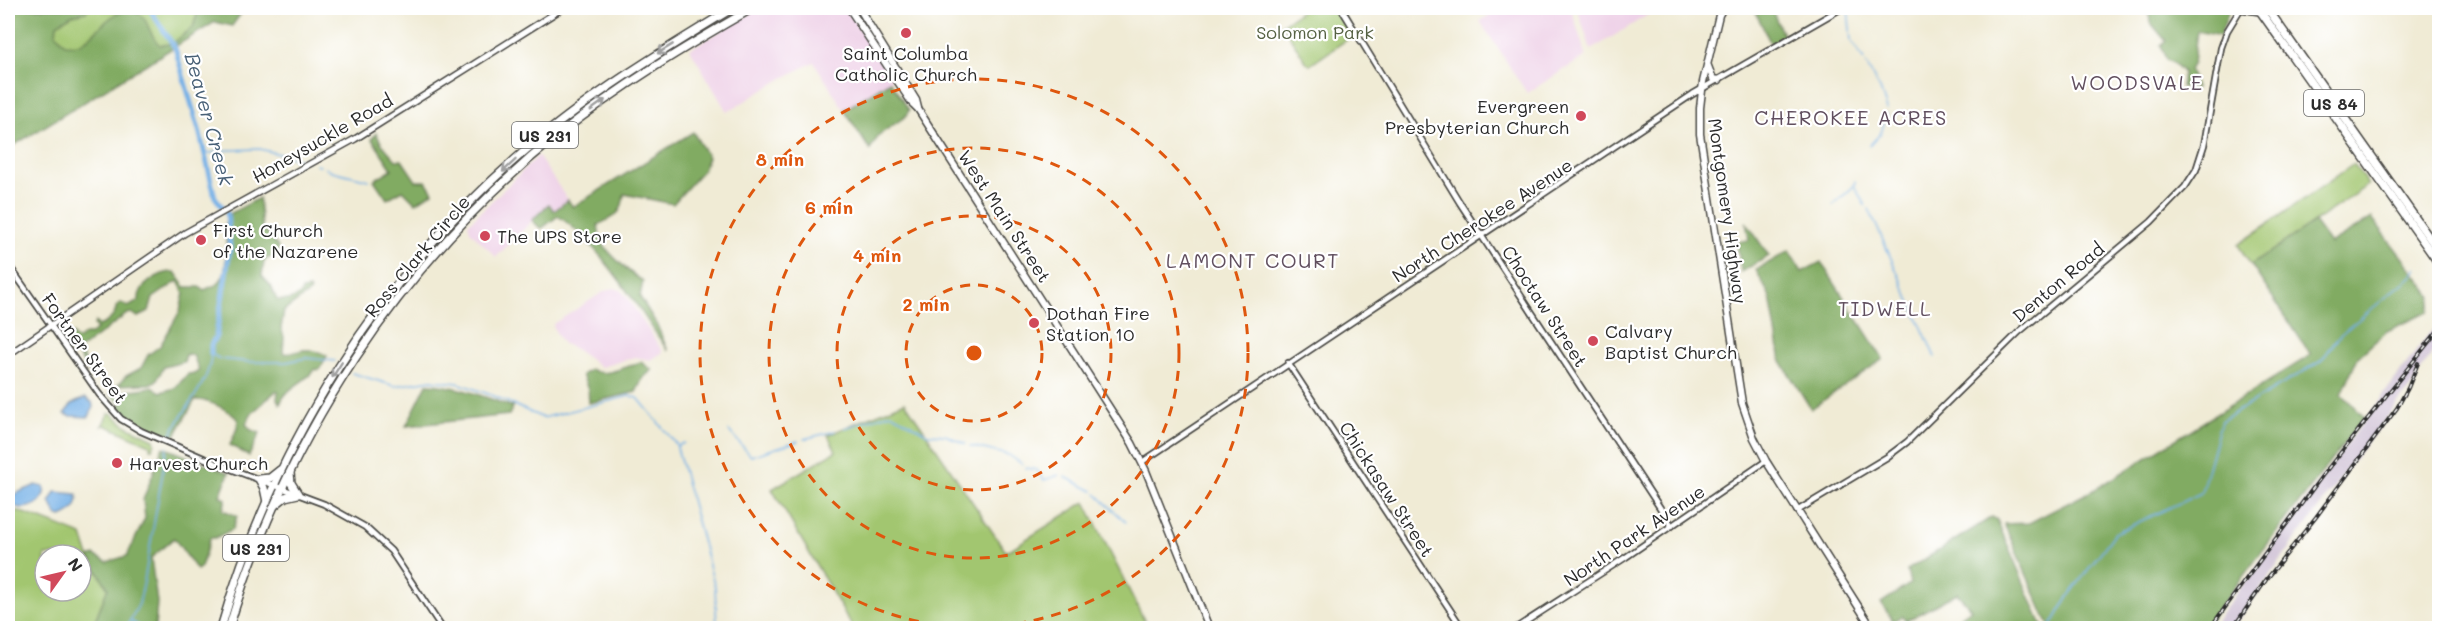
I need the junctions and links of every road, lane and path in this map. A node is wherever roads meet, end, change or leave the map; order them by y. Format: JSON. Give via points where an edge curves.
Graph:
{"nodes":[{"id":1,"x":563,"y":8,"type":"edge"},
{"id":2,"x":733,"y":8,"type":"edge"},
{"id":3,"x":753,"y":8,"type":"edge"},
{"id":4,"x":849,"y":8,"type":"edge"},
{"id":5,"x":859,"y":8,"type":"edge"},
{"id":6,"x":1341,"y":8,"type":"edge"},
{"id":7,"x":1723,"y":8,"type":"edge"},
{"id":8,"x":1842,"y":8,"type":"edge"},
{"id":9,"x":2240,"y":8,"type":"edge"},
{"id":10,"x":2262,"y":9,"type":"edge"},
{"id":11,"x":1718,"y":11,"type":"edge"},
{"id":12,"x":709,"y":22,"type":"junction"},
{"id":13,"x":700,"y":28,"type":"junction"},
{"id":14,"x":705,"y":35,"type":"junction"},
{"id":15,"x":697,"y":40,"type":"junction"},
{"id":16,"x":1707,"y":63,"type":"junction"},
{"id":17,"x":1719,"y":80,"type":"junction"},
{"id":18,"x":1702,"y":89,"type":"junction"},
{"id":19,"x":918,"y":109,"type":"junction"},
{"id":20,"x":2364,"y":152,"type":"junction"},
{"id":21,"x":1482,"y":236,"type":"junction"},
{"id":22,"x":2439,"y":253,"type":"edge"},
{"id":23,"x":8,"y":264,"type":"edge"},
{"id":24,"x":2439,"y":265,"type":"edge"},
{"id":25,"x":370,"y":322,"type":"junction"},
{"id":26,"x":50,"y":325,"type":"junction"},
{"id":27,"x":361,"y":334,"type":"junction"},
{"id":28,"x":371,"y":334,"type":"junction"},
{"id":29,"x":362,"y":349,"type":"junction"},
{"id":30,"x":8,"y":354,"type":"edge"},
{"id":31,"x":1288,"y":363,"type":"junction"},
{"id":32,"x":1766,"y":461,"type":"junction"},
{"id":33,"x":1142,"y":462,"type":"junction"},
{"id":34,"x":287,"y":468,"type":"junction"},
{"id":35,"x":259,"y":479,"type":"junction"},
{"id":36,"x":278,"y":486,"type":"junction"},
{"id":37,"x":298,"y":494,"type":"junction"},
{"id":38,"x":270,"y":504,"type":"junction"},
{"id":39,"x":1797,"y":511,"type":"junction"},
{"id":40,"x":1672,"y":526,"type":"junction"},
{"id":41,"x":243,"y":573,"type":"junction"},
{"id":42,"x":221,"y":628,"type":"edge"},
{"id":43,"x":229,"y":628,"type":"edge"},
{"id":44,"x":442,"y":628,"type":"edge"},
{"id":45,"x":1209,"y":628,"type":"edge"},
{"id":46,"x":1462,"y":628,"type":"edge"},
{"id":47,"x":1516,"y":628,"type":"edge"},
{"id":48,"x":1872,"y":628,"type":"edge"}],
"edges":[{"from":1,"to":26,"type":"main road","name":"Honeysuckle Road","via":[[355,139],[185,233]]},
{"from":2,"to":12,"type":"highway","name":"Ross Clark Circle","number":"US 231"},
{"from":3,"to":14,"type":"highway","name":"Ross Clark Circle","number":"US 231"},
{"from":4,"to":19,"type":"main road","name":"West Main Street"},
{"from":5,"to":19,"type":"main road","name":"West Main Street"},
{"from":6,"to":21,"type":"street","name":"Choctaw Street"},
{"from":7,"to":11,"type":"main road","name":"Montgomery Highway"},
{"from":8,"to":17,"type":"street","name":"North Cherokee Avenue"},
{"from":9,"to":10,"type":"highway"},
{"from":9,"to":39,"type":"street","name":"Denton Road","via":[[2223,41],[2200,158],[2181,192],[2151,222],[2019,332],[1907,442]]},
{"from":10,"to":20,"type":"highway","number":"US 84"},
{"from":11,"to":16,"type":"main road","name":"Montgomery Highway"},
{"from":12,"to":13,"type":"highway","name":"Ross Clark Circle","number":"US 231"},
{"from":12,"to":14,"type":"highway"},
{"from":13,"to":15,"type":"highway"},
{"from":13,"to":25,"type":"highway","name":"Ross Clark Circle","number":"US 231","one_way":true,"via":[[606,88],[527,149],[453,220]]},
{"from":14,"to":15,"type":"highway","name":"Ross Clark Circle","number":"US 231"},
{"from":28,"to":15,"type":"highway","name":"Ross Clark Circle","number":"US 231","one_way":true,"via":[[459,226],[527,161],[605,99]]},
{"from":16,"to":17,"type":"main road","via":[[1710,76]]},
{"from":16,"to":18,"type":"main road","name":"Montgomery Highway"},
{"from":17,"to":18,"type":"street","name":"North Cherokee Avenue"},
{"from":18,"to":21,"type":"street","name":"North Cherokee Avenue"},
{"from":18,"to":32,"type":"main road","name":"Montgomery Highway","via":[[1702,145],[1737,383],[1749,425]]},
{"from":19,"to":33,"type":"main road","name":"West Main Street"},
{"from":20,"to":22,"type":"highway","number":"US 84"},
{"from":20,"to":24,"type":"highway","number":"US 84"},
{"from":21,"to":31,"type":"street","name":"North Cherokee Avenue"},
{"from":21,"to":40,"type":"street","name":"Choctaw Street"},
{"from":23,"to":26,"type":"street","name":"Fortner Street"},
{"from":25,"to":27,"type":"highway","name":"Ross Clark Circle","number":"US 231"},
{"from":25,"to":28,"type":"highway"},
{"from":26,"to":30,"type":"main road","name":"Honeysuckle Road"},
{"from":26,"to":35,"type":"street","name":"Fortner Street","via":[[105,403],[126,422]]},
{"from":27,"to":29,"type":"highway"},
{"from":27,"to":34,"type":"highway","name":"Ross Clark Circle","number":"US 231","one_way":true,"via":[[310,416]]},
{"from":28,"to":29,"type":"highway","name":"Ross Clark Circle","number":"US 231"},
{"from":29,"to":34,"type":"highway","name":"Ross Clark Circle","number":"US 231"},
{"from":31,"to":33,"type":"street","name":"North Cherokee Avenue"},
{"from":31,"to":46,"type":"street","name":"Chickasaw Street"},
{"from":32,"to":39,"type":"main road","name":"Montgomery Highway"},
{"from":32,"to":40,"type":"street","name":"North Park Avenue"},
{"from":33,"to":45,"type":"main road","name":"West Main Street"},
{"from":34,"to":35,"type":"highway"},
{"from":34,"to":36,"type":"highway","name":"Ross Clark Circle","number":"US 231"},
{"from":34,"to":37,"type":"highway"},
{"from":35,"to":36,"type":"street","name":"Fortner Street"},
{"from":35,"to":38,"type":"highway"},
{"from":36,"to":37,"type":"street","name":"Fortner Street"},
{"from":36,"to":38,"type":"highway","name":"Ross Clark Circle","number":"US 231"},
{"from":37,"to":38,"type":"highway"},
{"from":37,"to":44,"type":"street","name":"Fortner Street","via":[[333,508],[380,538]]},
{"from":38,"to":41,"type":"highway","name":"Ross Clark Circle","number":"US 231"},
{"from":39,"to":48,"type":"main road","name":"Montgomery Highway"},
{"from":40,"to":47,"type":"street","name":"North Park Avenue"},
{"from":41,"to":42,"type":"highway","name":"Ross Clark Circle","number":"US 231"},
{"from":41,"to":43,"type":"highway","name":"Ross Clark Circle","number":"US 231"}]}
